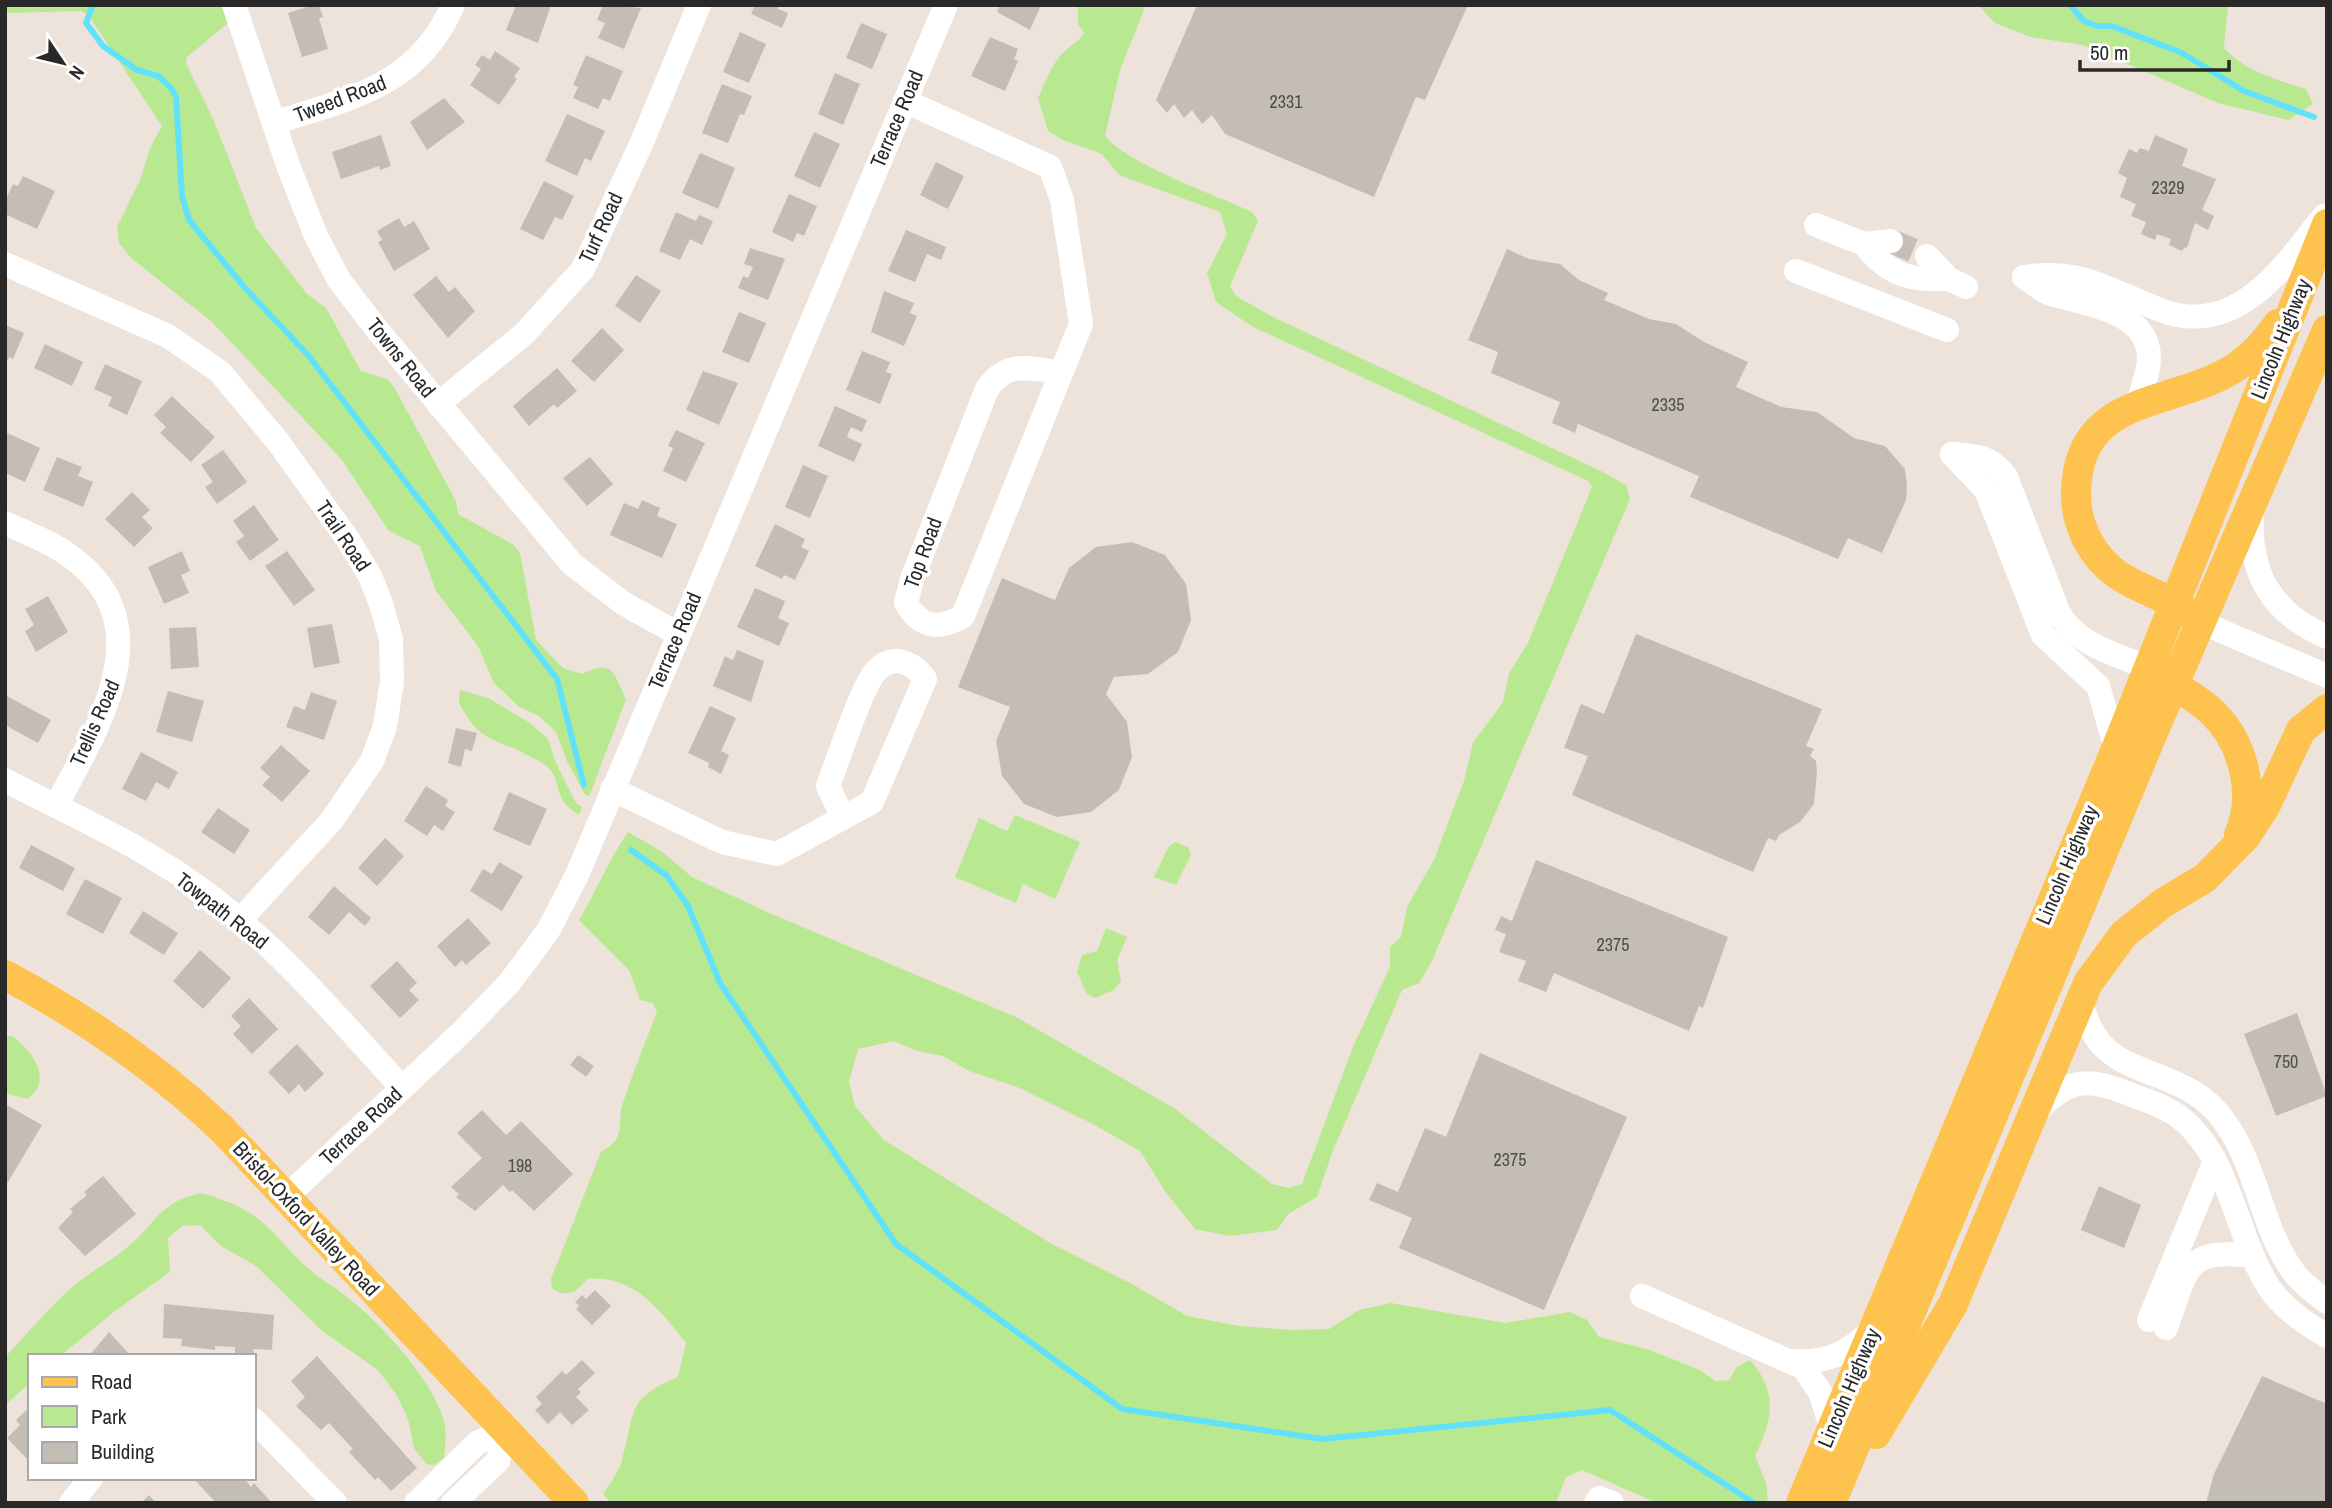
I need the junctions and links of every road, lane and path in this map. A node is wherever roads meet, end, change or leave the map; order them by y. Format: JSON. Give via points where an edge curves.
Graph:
{"nodes":[{"id":1,"x":234,"y":5,"type":"edge"},
{"id":2,"x":453,"y":5,"type":"edge"},
{"id":3,"x":699,"y":5,"type":"edge"},
{"id":4,"x":946,"y":5,"type":"edge"},
{"id":5,"x":905,"y":101,"type":"junction"},
{"id":6,"x":275,"y":123,"type":"junction"},
{"id":7,"x":2327,"y":213,"type":"edge"},
{"id":8,"x":2327,"y":224,"type":"edge"},
{"id":9,"x":1816,"y":225,"type":"dead end"},
{"id":10,"x":1891,"y":241,"type":"tunnel mouth"},
{"id":11,"x":1864,"y":244,"type":"junction"},
{"id":12,"x":1927,"y":256,"type":"tunnel mouth"},
{"id":13,"x":5,"y":264,"type":"edge"},
{"id":14,"x":1796,"y":271,"type":"dead end"},
{"id":15,"x":2300,"y":292,"type":"junction"},
{"id":16,"x":1947,"y":330,"type":"dead end"},
{"id":17,"x":2327,"y":331,"type":"edge"},
{"id":18,"x":1061,"y":372,"type":"junction"},
{"id":19,"x":438,"y":404,"type":"junction"},
{"id":20,"x":2137,"y":404,"type":"junction"},
{"id":21,"x":2253,"y":497,"type":"junction"},
{"id":22,"x":5,"y":523,"type":"edge"},
{"id":23,"x":2175,"y":602,"type":"junction"},
{"id":24,"x":2200,"y":622,"type":"junction"},
{"id":25,"x":678,"y":634,"type":"junction"},
{"id":26,"x":2327,"y":636,"type":"edge"},
{"id":27,"x":2148,"y":668,"type":"junction"},
{"id":28,"x":2327,"y":676,"type":"edge"},
{"id":29,"x":2173,"y":686,"type":"junction"},
{"id":30,"x":2327,"y":709,"type":"edge"},
{"id":31,"x":2116,"y":749,"type":"junction"},
{"id":32,"x":5,"y":780,"type":"edge"},
{"id":33,"x":612,"y":789,"type":"junction"},
{"id":34,"x":56,"y":806,"type":"junction"},
{"id":35,"x":843,"y":818,"type":"junction"},
{"id":36,"x":2227,"y":856,"type":"junction"},
{"id":37,"x":240,"y":920,"type":"junction"},
{"id":38,"x":6,"y":977,"type":"edge"},
{"id":39,"x":2080,"y":1002,"type":"junction"},
{"id":40,"x":402,"y":1088,"type":"junction"},
{"id":41,"x":2033,"y":1115,"type":"junction"},
{"id":42,"x":2215,"y":1161,"type":"junction"},
{"id":43,"x":286,"y":1197,"type":"junction"},
{"id":44,"x":2252,"y":1256,"type":"junction"},
{"id":45,"x":1642,"y":1296,"type":"dead end"},
{"id":46,"x":2327,"y":1302,"type":"edge"},
{"id":47,"x":1873,"y":1329,"type":"junction"},
{"id":48,"x":2327,"y":1336,"type":"edge"},
{"id":49,"x":1793,"y":1361,"type":"junction"},
{"id":50,"x":256,"y":1422,"type":"edge"},
{"id":51,"x":505,"y":1429,"type":"junction"},
{"id":52,"x":1832,"y":1430,"type":"junction"},
{"id":53,"x":89,"y":1480,"type":"edge"},
{"id":54,"x":71,"y":1503,"type":"edge"},
{"id":55,"x":335,"y":1503,"type":"edge"},
{"id":56,"x":416,"y":1503,"type":"edge"},
{"id":57,"x":453,"y":1503,"type":"edge"},
{"id":58,"x":574,"y":1503,"type":"edge"},
{"id":59,"x":1597,"y":1503,"type":"edge"},
{"id":60,"x":1612,"y":1503,"type":"edge"},
{"id":61,"x":1801,"y":1503,"type":"edge"},
{"id":62,"x":1833,"y":1503,"type":"edge"}],
"edges":[{"from":1,"to":6,"type":"street","name":"Towns Road"},
{"from":2,"to":6,"type":"street","name":"Tweed Road","via":[[423,56],[391,80]]},
{"from":3,"to":19,"type":"street","name":"Turf Road","via":[[583,269],[524,334]]},
{"from":4,"to":5,"type":"street","name":"Terrace Road"},
{"from":5,"to":18,"type":"street","name":"Top Road","via":[[1050,167],[1062,200],[1081,324]]},
{"from":5,"to":25,"type":"street","name":"Terrace Road"},
{"from":6,"to":19,"type":"street","name":"Towns Road","via":[[316,236],[340,280]]},
{"from":7,"to":20,"type":"street","via":[[2260,289],[2216,314],[2176,314],[2076,277],[2053,273],[2024,277],[2049,294],[2087,302],[2139,330],[2149,359]]},
{"from":8,"to":15,"type":"main road","name":"Lincoln Highway"},
{"from":9,"to":11,"type":"street"},
{"from":10,"to":11,"type":"street"},
{"from":11,"to":12,"type":"street","via":[[1880,265],[1919,280],[1957,283]]},
{"from":13,"to":37,"type":"street","name":"Trail Road","via":[[167,336],[220,372],[348,538],[381,604],[391,639],[392,682],[385,726],[372,761],[339,811]]},
{"from":14,"to":16,"type":"street"},
{"from":15,"to":20,"type":"main road","via":[[2262,344],[2232,370]]},
{"from":15,"to":23,"type":"main road","name":"Lincoln Highway"},
{"from":17,"to":21,"type":"main road","name":"Lincoln Highway"},
{"from":18,"to":18,"type":"street","name":"Top Road","via":[[1011,367],[987,389],[912,579],[906,603],[914,617],[936,626],[963,616]]},
{"from":19,"to":25,"type":"street","name":"Towns Road","via":[[572,564],[623,603]]},
{"from":20,"to":23,"type":"main road","via":[[2106,423],[2089,442],[2078,470],[2079,519],[2085,537],[2108,567]]},
{"from":21,"to":24,"type":"main road","name":"Lincoln Highway"},
{"from":21,"to":26,"type":"street","via":[[2253,554],[2266,588],[2288,614]]},
{"from":22,"to":34,"type":"street","name":"Trellis Road","via":[[58,548],[83,568],[100,587],[116,625],[118,663],[107,706]]},
{"from":23,"to":24,"type":"main road"},
{"from":23,"to":27,"type":"main road","name":"Lincoln Highway"},
{"from":24,"to":28,"type":"street"},
{"from":24,"to":29,"type":"main road","name":"Lincoln Highway"},
{"from":25,"to":33,"type":"street","name":"Terrace Road"},
{"from":27,"to":29,"type":"main road"},
{"from":27,"to":31,"type":"main road","name":"Lincoln Highway"},
{"from":27,"to":31,"type":"street","via":[[2071,631],[2058,611],[2006,477],[1996,463],[1984,457],[1952,454],[1986,490],[2043,635],[2098,686]]},
{"from":29,"to":36,"type":"main road","via":[[2214,714],[2235,742],[2241,759],[2246,811]]},
{"from":29,"to":62,"type":"main road","name":"Lincoln Highway"},
{"from":30,"to":36,"type":"main road","via":[[2301,730],[2256,822]]},
{"from":31,"to":47,"type":"main road","name":"Lincoln Highway"},
{"from":32,"to":34,"type":"street","name":"Towpath Road"},
{"from":33,"to":35,"type":"street","via":[[722,842],[777,854]]},
{"from":33,"to":40,"type":"street","name":"Terrace Road","via":[[577,875],[529,961]]},
{"from":34,"to":37,"type":"street","name":"Towpath Road","via":[[187,880]]},
{"from":35,"to":35,"type":"street","via":[[872,802],[925,679],[907,662],[884,663],[874,672],[863,696],[828,786]]},
{"from":36,"to":39,"type":"main road","via":[[2205,878],[2124,934],[2098,966]]},
{"from":37,"to":40,"type":"street","name":"Towpath Road","via":[[298,974]]},
{"from":38,"to":43,"type":"main road","name":"Bristol-Oxford Valley Road","via":[[76,1016],[183,1093]]},
{"from":39,"to":41,"type":"main road"},
{"from":39,"to":46,"type":"street","via":[[2103,1046],[2126,1062],[2171,1078],[2194,1092],[2230,1128],[2283,1254],[2301,1280]]},
{"from":40,"to":43,"type":"street","name":"Terrace Road"},
{"from":41,"to":42,"type":"street","via":[[2067,1087],[2103,1084],[2177,1116],[2200,1137]]},
{"from":41,"to":62,"type":"main road","via":[[1953,1304]]},
{"from":42,"to":44,"type":"street"},
{"from":42,"to":44,"type":"street","via":[[2157,1324],[2189,1267],[2204,1255]]},
{"from":43,"to":51,"type":"main road","name":"Bristol-Oxford Valley Road"},
{"from":44,"to":48,"type":"street","via":[[2288,1309]]},
{"from":45,"to":49,"type":"street"},
{"from":47,"to":49,"type":"street","via":[[1839,1356],[1826,1361]]},
{"from":47,"to":52,"type":"main road","name":"Lincoln Highway"},
{"from":49,"to":52,"type":"street","via":[[1813,1378]]},
{"from":50,"to":55,"type":"street"},
{"from":51,"to":56,"type":"street","via":[[477,1443]]},
{"from":51,"to":57,"type":"street","via":[[498,1461]]},
{"from":51,"to":58,"type":"main road","name":"Bristol-Oxford Valley Road"},
{"from":52,"to":61,"type":"main road","name":"Lincoln Highway"},
{"from":53,"to":54,"type":"street"},
{"from":59,"to":60,"type":"street","via":[[1599,1498]]}]}
